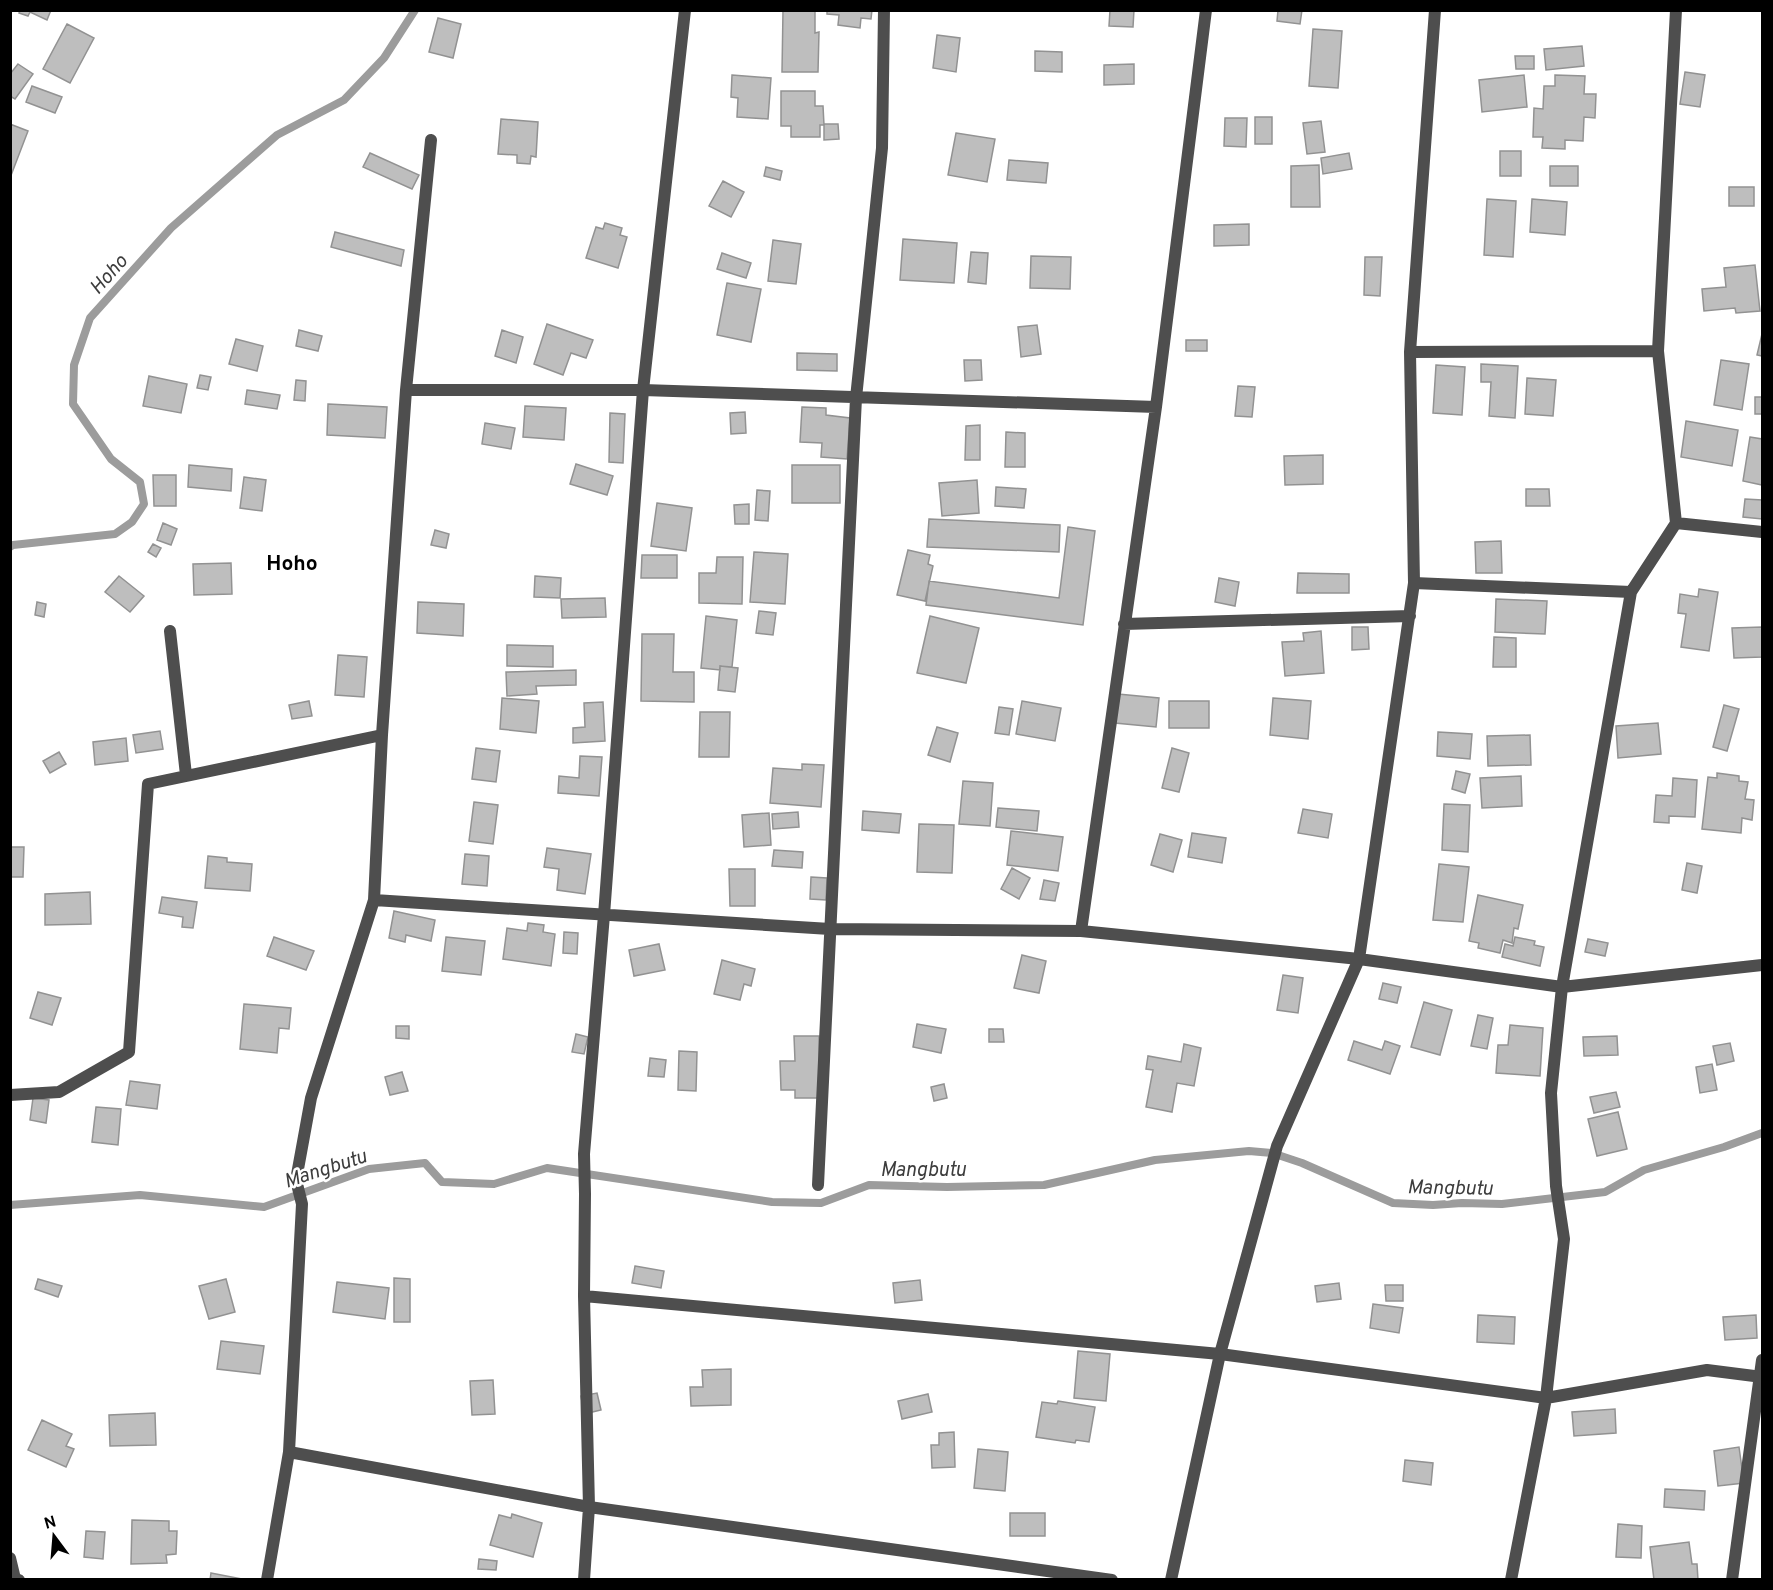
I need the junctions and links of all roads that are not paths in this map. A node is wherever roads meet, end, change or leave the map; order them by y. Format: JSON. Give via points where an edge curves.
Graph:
{"nodes":[{"id":1,"x":685,"y":10,"type":"edge"},
{"id":2,"x":884,"y":10,"type":"edge"},
{"id":3,"x":1206,"y":10,"type":"edge"},
{"id":4,"x":1435,"y":10,"type":"edge"},
{"id":5,"x":1676,"y":10,"type":"edge"},
{"id":6,"x":431,"y":140,"type":"dead end"},
{"id":7,"x":1658,"y":351,"type":"junction"},
{"id":8,"x":1410,"y":352,"type":"junction"},
{"id":9,"x":406,"y":390,"type":"junction"},
{"id":10,"x":643,"y":390,"type":"junction"},
{"id":11,"x":856,"y":398,"type":"junction"},
{"id":12,"x":1155,"y":407,"type":"junction"},
{"id":13,"x":1676,"y":523,"type":"junction"},
{"id":14,"x":1762,"y":532,"type":"edge"},
{"id":15,"x":1414,"y":583,"type":"junction"},
{"id":16,"x":1631,"y":592,"type":"junction"},
{"id":17,"x":1410,"y":616,"type":"junction"},
{"id":18,"x":1124,"y":624,"type":"junction"},
{"id":19,"x":170,"y":631,"type":"dead end"},
{"id":20,"x":382,"y":735,"type":"junction"},
{"id":21,"x":186,"y":775,"type":"junction"},
{"id":22,"x":374,"y":900,"type":"junction"},
{"id":23,"x":604,"y":915,"type":"junction"},
{"id":24,"x":830,"y":929,"type":"junction"},
{"id":25,"x":1081,"y":931,"type":"junction"},
{"id":26,"x":1359,"y":959,"type":"junction"},
{"id":27,"x":1762,"y":965,"type":"edge"},
{"id":28,"x":1562,"y":987,"type":"junction"},
{"id":29,"x":10,"y":1095,"type":"edge"},
{"id":30,"x":818,"y":1185,"type":"dead end"},
{"id":31,"x":584,"y":1296,"type":"junction"},
{"id":32,"x":1220,"y":1354,"type":"junction"},
{"id":33,"x":1762,"y":1360,"type":"edge"},
{"id":34,"x":1762,"y":1377,"type":"edge"},
{"id":35,"x":1546,"y":1398,"type":"junction"},
{"id":36,"x":289,"y":1452,"type":"junction"},
{"id":37,"x":589,"y":1507,"type":"junction"},
{"id":38,"x":10,"y":1557,"type":"edge"},
{"id":39,"x":19,"y":1580,"type":"edge"},
{"id":40,"x":267,"y":1580,"type":"edge"},
{"id":41,"x":584,"y":1580,"type":"edge"},
{"id":42,"x":1112,"y":1580,"type":"edge"},
{"id":43,"x":1171,"y":1580,"type":"edge"},
{"id":44,"x":1511,"y":1580,"type":"edge"},
{"id":45,"x":1732,"y":1580,"type":"edge"}],
"edges":[{"from":1,"to":10,"type":"street"},
{"from":2,"to":11,"type":"street","via":[[882,148]]},
{"from":3,"to":12,"type":"street"},
{"from":4,"to":8,"type":"street"},
{"from":5,"to":7,"type":"street"},
{"from":6,"to":9,"type":"street"},
{"from":7,"to":8,"type":"street"},
{"from":7,"to":13,"type":"street"},
{"from":8,"to":15,"type":"street"},
{"from":9,"to":10,"type":"street"},
{"from":9,"to":20,"type":"street"},
{"from":10,"to":11,"type":"street"},
{"from":10,"to":23,"type":"street"},
{"from":11,"to":12,"type":"street"},
{"from":11,"to":24,"type":"street"},
{"from":12,"to":18,"type":"street"},
{"from":13,"to":14,"type":"street"},
{"from":13,"to":16,"type":"street"},
{"from":15,"to":16,"type":"street"},
{"from":15,"to":17,"type":"street"},
{"from":16,"to":28,"type":"street"},
{"from":17,"to":18,"type":"street"},
{"from":17,"to":26,"type":"street"},
{"from":18,"to":25,"type":"street"},
{"from":19,"to":21,"type":"street"},
{"from":20,"to":21,"type":"street"},
{"from":20,"to":22,"type":"street"},
{"from":21,"to":29,"type":"street","via":[[148,784],[129,1052],[59,1092]]},
{"from":22,"to":23,"type":"street"},
{"from":22,"to":36,"type":"street","via":[[311,1098],[296,1180],[302,1204]]},
{"from":23,"to":24,"type":"street"},
{"from":23,"to":31,"type":"street","via":[[584,1154]]},
{"from":24,"to":25,"type":"street"},
{"from":24,"to":30,"type":"street"},
{"from":25,"to":26,"type":"street"},
{"from":26,"to":28,"type":"street"},
{"from":26,"to":32,"type":"street","via":[[1277,1146]]},
{"from":27,"to":28,"type":"street"},
{"from":28,"to":35,"type":"street","via":[[1551,1092],[1556,1186],[1564,1239]]},
{"from":31,"to":32,"type":"street"},
{"from":31,"to":37,"type":"street"},
{"from":32,"to":35,"type":"street"},
{"from":32,"to":43,"type":"street"},
{"from":33,"to":34,"type":"street"},
{"from":34,"to":35,"type":"street","via":[[1707,1370]]},
{"from":34,"to":45,"type":"street"},
{"from":35,"to":44,"type":"street"},
{"from":36,"to":37,"type":"street"},
{"from":36,"to":40,"type":"street"},
{"from":37,"to":41,"type":"street"},
{"from":37,"to":42,"type":"street"},
{"from":38,"to":39,"type":"street","via":[[15,1579]]}]}
